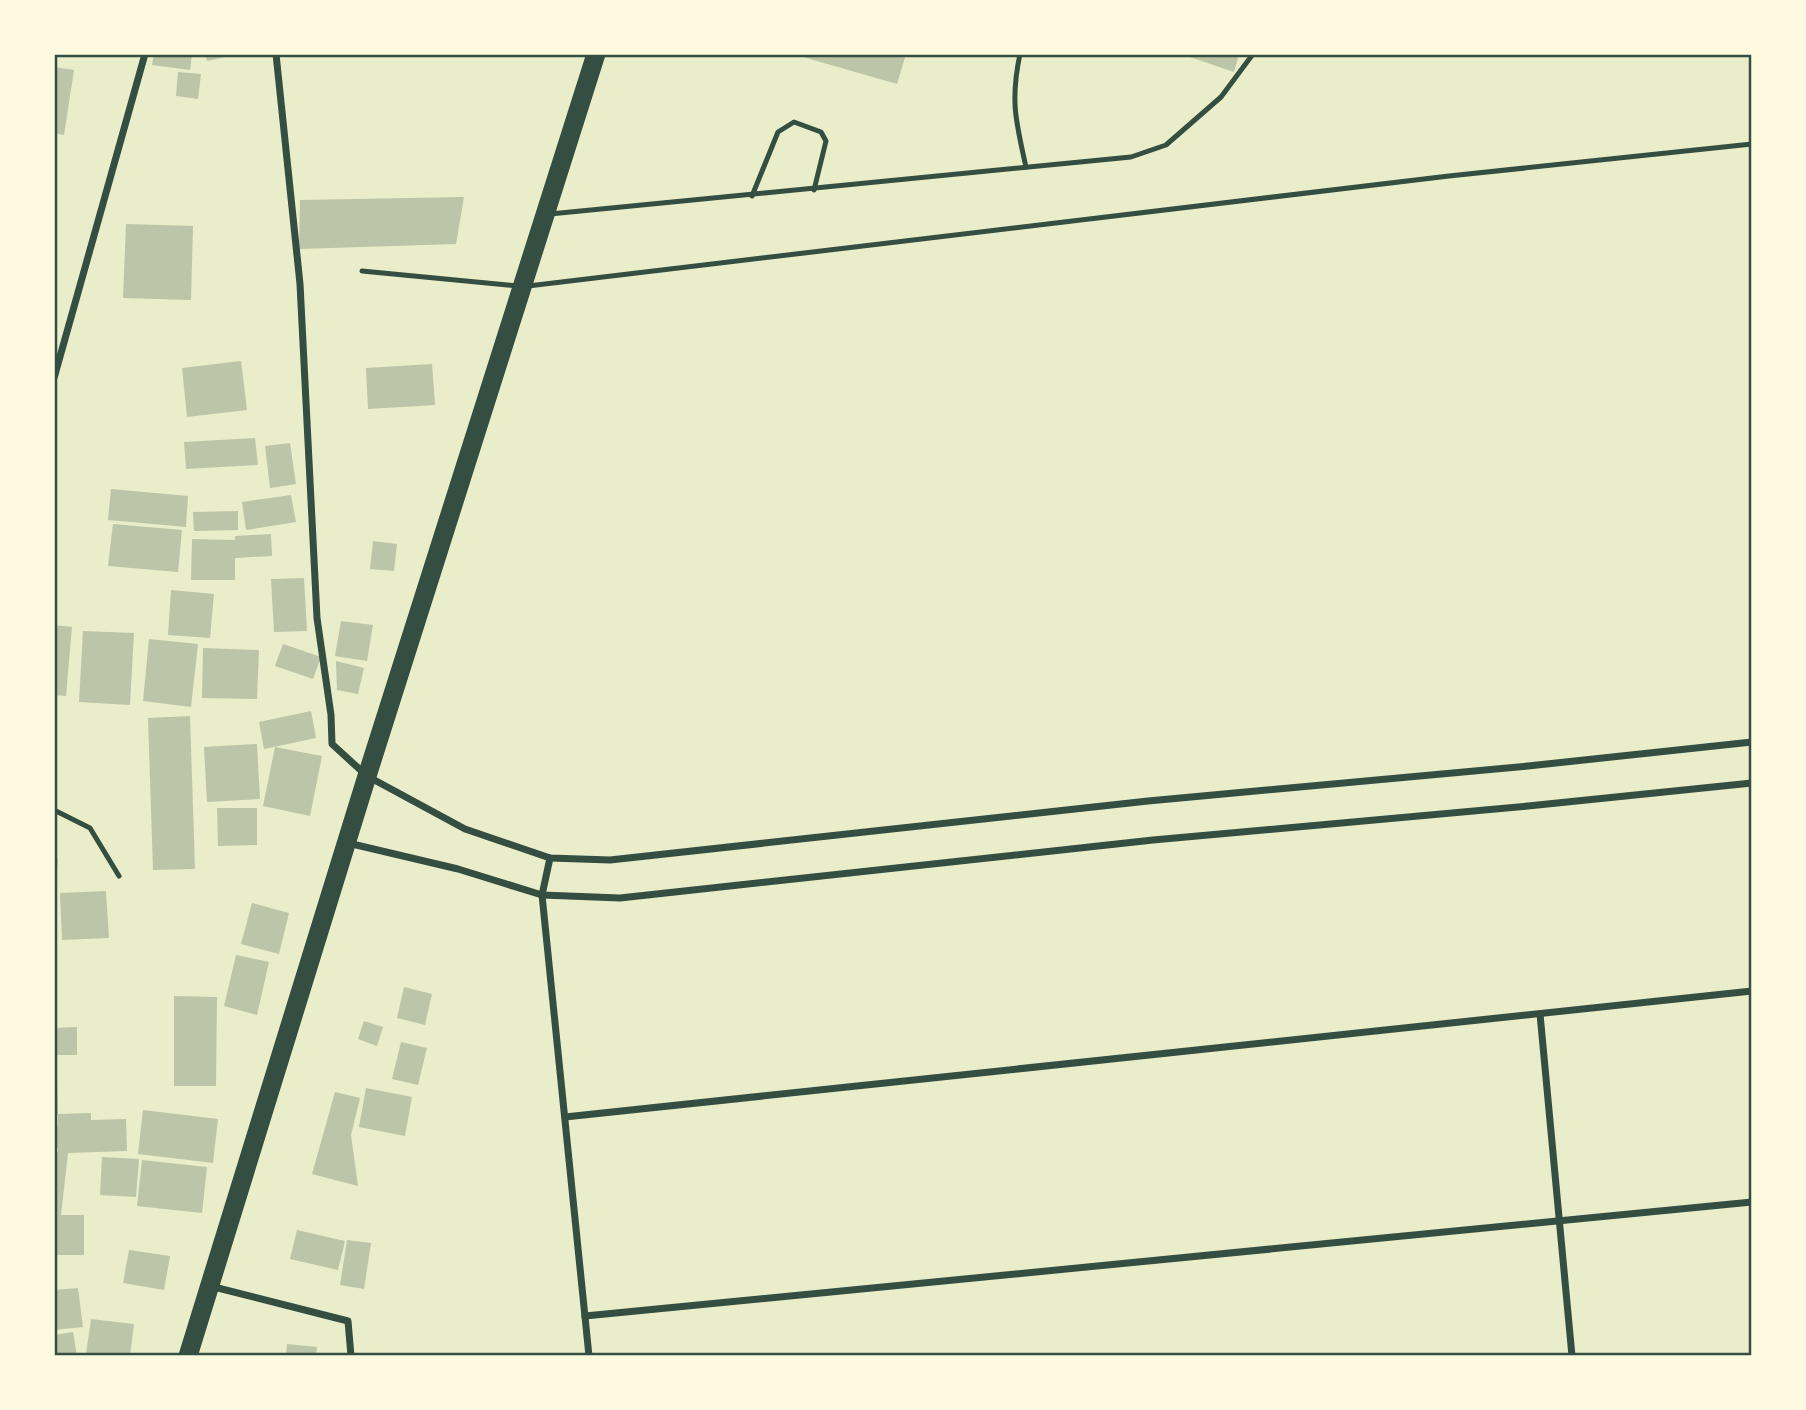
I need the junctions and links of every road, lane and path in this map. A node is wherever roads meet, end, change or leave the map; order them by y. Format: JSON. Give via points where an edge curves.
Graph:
{"nodes":[{"id":1,"x":145,"y":54,"type":"edge"},
{"id":2,"x":276,"y":54,"type":"edge"},
{"id":3,"x":596,"y":54,"type":"edge"},
{"id":4,"x":1020,"y":54,"type":"edge"},
{"id":5,"x":1253,"y":54,"type":"edge"},
{"id":6,"x":1752,"y":144,"type":"edge"},
{"id":7,"x":1026,"y":167,"type":"junction"},
{"id":8,"x":814,"y":190,"type":"junction"},
{"id":9,"x":752,"y":196,"type":"junction"},
{"id":10,"x":547,"y":214,"type":"junction"},
{"id":11,"x":362,"y":271,"type":"dead end"},
{"id":12,"x":524,"y":286,"type":"junction"},
{"id":13,"x":54,"y":378,"type":"edge"},
{"id":14,"x":1752,"y":742,"type":"edge"},
{"id":15,"x":367,"y":776,"type":"junction"},
{"id":16,"x":1752,"y":783,"type":"edge"},
{"id":17,"x":54,"y":810,"type":"edge"},
{"id":18,"x":348,"y":842,"type":"junction"},
{"id":19,"x":550,"y":859,"type":"junction"},
{"id":20,"x":119,"y":876,"type":"dead end"},
{"id":21,"x":542,"y":895,"type":"junction"},
{"id":22,"x":1752,"y":991,"type":"edge"},
{"id":23,"x":1540,"y":1014,"type":"junction"},
{"id":24,"x":565,"y":1116,"type":"junction"},
{"id":25,"x":1752,"y":1202,"type":"edge"},
{"id":26,"x":1559,"y":1221,"type":"junction"},
{"id":27,"x":210,"y":1286,"type":"junction"},
{"id":28,"x":585,"y":1316,"type":"junction"},
{"id":29,"x":188,"y":1356,"type":"edge"},
{"id":30,"x":351,"y":1356,"type":"edge"},
{"id":31,"x":589,"y":1356,"type":"edge"},
{"id":32,"x":1572,"y":1356,"type":"edge"}],
"edges":[{"from":1,"to":13,"type":"street"},
{"from":2,"to":15,"type":"street","via":[[300,285],[317,618],[332,744]]},
{"from":3,"to":10,"type":"highway"},
{"from":4,"to":7,"type":"lane","via":[[1014,115]]},
{"from":5,"to":7,"type":"lane","via":[[1221,97],[1166,145],[1131,157]]},
{"from":6,"to":12,"type":"lane"},
{"from":7,"to":8,"type":"lane"},
{"from":8,"to":9,"type":"lane"},
{"from":8,"to":9,"type":"lane","via":[[826,141],[821,132],[794,122],[778,132]]},
{"from":9,"to":10,"type":"lane"},
{"from":10,"to":12,"type":"highway"},
{"from":11,"to":12,"type":"lane"},
{"from":12,"to":15,"type":"highway"},
{"from":14,"to":19,"type":"street","via":[[610,860]]},
{"from":15,"to":18,"type":"highway"},
{"from":15,"to":19,"type":"street","via":[[465,829]]},
{"from":16,"to":21,"type":"street","via":[[1153,840],[620,898]]},
{"from":17,"to":20,"type":"lane","via":[[90,828]]},
{"from":18,"to":21,"type":"street"},
{"from":18,"to":27,"type":"highway"},
{"from":19,"to":21,"type":"street"},
{"from":21,"to":24,"type":"street"},
{"from":22,"to":23,"type":"street"},
{"from":23,"to":24,"type":"street"},
{"from":23,"to":26,"type":"street"},
{"from":24,"to":28,"type":"street"},
{"from":25,"to":26,"type":"street"},
{"from":26,"to":28,"type":"street"},
{"from":26,"to":32,"type":"street"},
{"from":27,"to":29,"type":"highway"},
{"from":27,"to":30,"type":"street","via":[[348,1321]]},
{"from":28,"to":31,"type":"street"}]}
